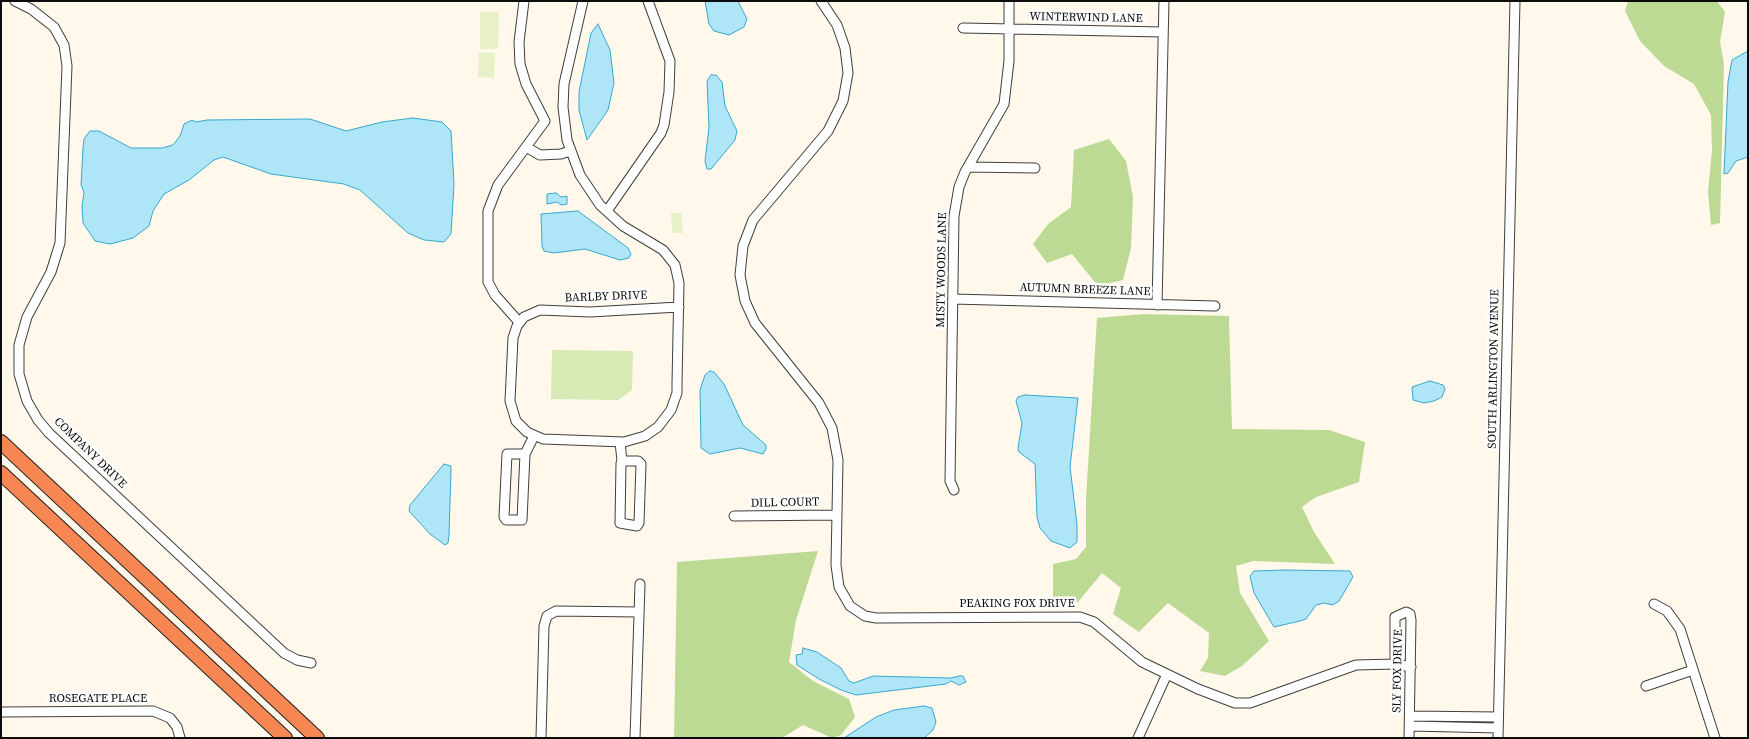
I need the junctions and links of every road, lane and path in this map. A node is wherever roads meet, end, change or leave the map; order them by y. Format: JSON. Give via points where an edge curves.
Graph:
{"nodes":[{"id":1,"x":524,"y":1,"type":"edge"},
{"id":2,"x":583,"y":1,"type":"edge"},
{"id":3,"x":648,"y":1,"type":"edge"},
{"id":4,"x":821,"y":1,"type":"edge"},
{"id":5,"x":1009,"y":1,"type":"edge"},
{"id":6,"x":1164,"y":1,"type":"edge"},
{"id":7,"x":1515,"y":1,"type":"edge"},
{"id":8,"x":19,"y":2,"type":"edge"},
{"id":9,"x":963,"y":28,"type":"dead end"},
{"id":10,"x":1009,"y":29,"type":"junction"},
{"id":11,"x":1163,"y":32,"type":"junction"},
{"id":12,"x":563,"y":120,"type":"junction"},
{"id":13,"x":545,"y":121,"type":"junction"},
{"id":14,"x":526,"y":147,"type":"junction"},
{"id":15,"x":570,"y":151,"type":"junction"},
{"id":16,"x":968,"y":167,"type":"junction"},
{"id":17,"x":1035,"y":168,"type":"dead end"},
{"id":18,"x":607,"y":211,"type":"junction"},
{"id":19,"x":953,"y":299,"type":"junction"},
{"id":20,"x":1157,"y":305,"type":"junction"},
{"id":21,"x":1216,"y":306,"type":"dead end"},
{"id":22,"x":678,"y":307,"type":"junction"},
{"id":23,"x":519,"y":322,"type":"junction"},
{"id":24,"x":534,"y":436,"type":"junction"},
{"id":25,"x":1,"y":442,"type":"edge"},
{"id":26,"x":620,"y":442,"type":"junction"},
{"id":27,"x":525,"y":454,"type":"junction"},
{"id":28,"x":622,"y":461,"type":"junction"},
{"id":29,"x":1,"y":474,"type":"edge"},
{"id":30,"x":954,"y":490,"type":"dead end"},
{"id":31,"x":837,"y":515,"type":"junction"},
{"id":32,"x":734,"y":516,"type":"dead end"},
{"id":33,"x":640,"y":584,"type":"dead end"},
{"id":34,"x":1654,"y":604,"type":"dead end"},
{"id":35,"x":639,"y":612,"type":"junction"},
{"id":36,"x":310,"y":663,"type":"dead end"},
{"id":37,"x":1395,"y":664,"type":"junction"},
{"id":38,"x":1411,"y":667,"type":"junction"},
{"id":39,"x":1694,"y":670,"type":"junction"},
{"id":40,"x":1167,"y":674,"type":"junction"},
{"id":41,"x":1646,"y":686,"type":"dead end"},
{"id":42,"x":1,"y":712,"type":"edge"},
{"id":43,"x":1410,"y":716,"type":"junction"},
{"id":44,"x":1498,"y":717,"type":"junction"},
{"id":45,"x":1410,"y":726,"type":"junction"},
{"id":46,"x":1498,"y":728,"type":"junction"},
{"id":47,"x":180,"y":738,"type":"edge"},
{"id":48,"x":285,"y":738,"type":"edge"},
{"id":49,"x":317,"y":738,"type":"edge"},
{"id":50,"x":541,"y":738,"type":"edge"},
{"id":51,"x":635,"y":738,"type":"edge"},
{"id":52,"x":1138,"y":738,"type":"edge"},
{"id":53,"x":1409,"y":738,"type":"edge"},
{"id":54,"x":1498,"y":738,"type":"edge"},
{"id":55,"x":1715,"y":738,"type":"edge"}],
"edges":[{"from":1,"to":13,"type":"street","via":[[520,64],[526,84]]},
{"from":2,"to":12,"type":"street","via":[[565,78]]},
{"from":3,"to":18,"type":"street","via":[[670,60],[664,125]]},
{"from":4,"to":31,"type":"street","name":"PEAKING FOX DRIVE","via":[[845,45],[848,70],[844,96],[828,131],[753,220],[742,246],[740,275],[745,301],[755,322],[819,403],[831,425],[838,456]]},
{"from":5,"to":10,"type":"street","name":"MISTY WOODS LANE"},
{"from":6,"to":11,"type":"street"},
{"from":7,"to":44,"type":"street","name":"SOUTH ARLINGTON AVENUE"},
{"from":8,"to":36,"type":"street","name":"COMPANY DRIVE","via":[[44,17],[56,30],[66,50],[67,66],[60,243],[51,272],[27,317],[19,344],[19,374],[27,401],[49,433],[284,653]]},
{"from":9,"to":10,"type":"street","name":"WINTERWIND LANE"},
{"from":10,"to":11,"type":"street","name":"WINTERWIND LANE"},
{"from":10,"to":16,"type":"street","name":"MISTY WOODS LANE","via":[[1004,104]]},
{"from":11,"to":20,"type":"street"},
{"from":12,"to":13,"type":"street"},
{"from":12,"to":15,"type":"street"},
{"from":13,"to":14,"type":"street"},
{"from":14,"to":15,"type":"street","via":[[540,155]]},
{"from":14,"to":23,"type":"street","via":[[498,185],[488,214],[489,283],[495,295]]},
{"from":15,"to":18,"type":"street","via":[[584,182]]},
{"from":16,"to":17,"type":"street"},
{"from":16,"to":19,"type":"street","name":"MISTY WOODS LANE","via":[[959,187],[954,216]]},
{"from":18,"to":22,"type":"street","via":[[623,226],[669,256],[678,275]]},
{"from":19,"to":20,"type":"street","name":"AUTUMN BREEZE LANE"},
{"from":19,"to":30,"type":"street","name":"MISTY WOODS LANE","via":[[950,481]]},
{"from":20,"to":21,"type":"street","name":"AUTUMN BREEZE LANE"},
{"from":22,"to":23,"type":"street","name":"BARLBY DRIVE","via":[[534,312]]},
{"from":22,"to":26,"type":"street","via":[[675,401],[666,419],[648,434]]},
{"from":23,"to":24,"type":"street","via":[[513,338],[510,401],[516,422]]},
{"from":24,"to":26,"type":"street"},
{"from":24,"to":27,"type":"street"},
{"from":25,"to":49,"type":"highway"},
{"from":26,"to":28,"type":"street"},
{"from":27,"to":27,"type":"street","via":[[524,517],[522,520],[506,520],[506,455]]},
{"from":28,"to":28,"type":"street","via":[[620,523],[636,526],[639,523],[640,464],[638,461]]},
{"from":29,"to":48,"type":"highway"},
{"from":31,"to":32,"type":"street","name":"DILL COURT"},
{"from":31,"to":40,"type":"street","name":"PEAKING FOX DRIVE","via":[[839,587],[850,606],[865,616],[1080,617],[1094,622],[1142,662]]},
{"from":33,"to":35,"type":"street"},
{"from":34,"to":39,"type":"street","via":[[1667,610],[1678,624]]},
{"from":35,"to":50,"type":"street","via":[[556,611],[547,616],[544,626]]},
{"from":35,"to":51,"type":"street"},
{"from":37,"to":38,"type":"street","name":"PEAKING FOX DRIVE"},
{"from":37,"to":38,"type":"street","name":"SLY FOX DRIVE","via":[[1395,616],[1401,612],[1410,614]]},
{"from":37,"to":40,"type":"street","name":"PEAKING FOX DRIVE","via":[[1356,665],[1242,703],[1220,698]]},
{"from":38,"to":43,"type":"street","name":"SLY FOX DRIVE"},
{"from":39,"to":41,"type":"street"},
{"from":39,"to":55,"type":"street"},
{"from":40,"to":52,"type":"street"},
{"from":42,"to":47,"type":"street","name":"ROSEGATE PLACE","via":[[153,711],[170,718]]},
{"from":43,"to":44,"type":"street"},
{"from":43,"to":45,"type":"street","name":"SLY FOX DRIVE"},
{"from":44,"to":46,"type":"street","name":"SOUTH ARLINGTON AVENUE"},
{"from":45,"to":46,"type":"street"},
{"from":45,"to":53,"type":"street","name":"SLY FOX DRIVE"},
{"from":46,"to":54,"type":"street","name":"SOUTH ARLINGTON AVENUE"}]}
